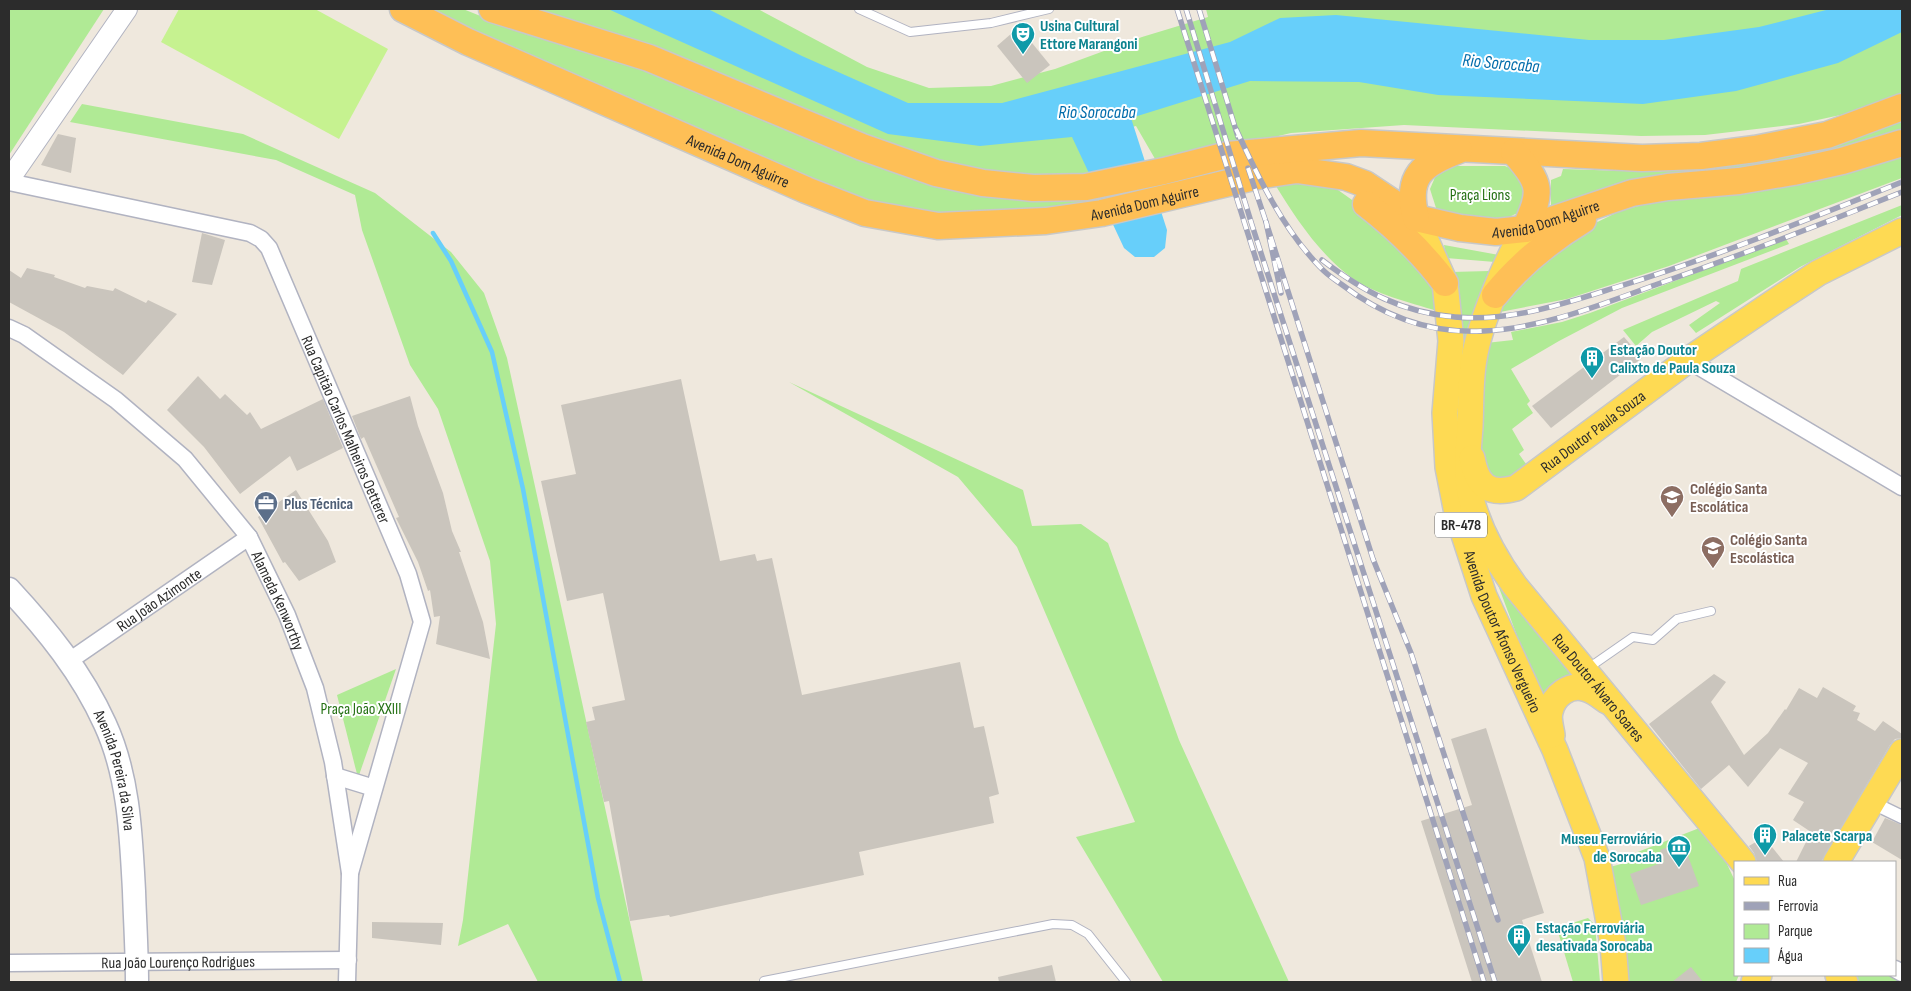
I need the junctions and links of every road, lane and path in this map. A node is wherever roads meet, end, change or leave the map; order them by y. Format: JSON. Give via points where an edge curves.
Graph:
{"nodes":[{"id":1,"x":126,"y":9,"type":"edge"},
{"id":2,"x":403,"y":9,"type":"edge"},
{"id":3,"x":492,"y":9,"type":"edge"},
{"id":4,"x":859,"y":9,"type":"edge"},
{"id":5,"x":1049,"y":9,"type":"edge"},
{"id":6,"x":1899,"y":108,"type":"edge"},
{"id":7,"x":1902,"y":143,"type":"edge"},
{"id":8,"x":1462,"y":149,"type":"junction"},
{"id":9,"x":1514,"y":152,"type":"junction"},
{"id":10,"x":1227,"y":156,"type":"junction"},
{"id":11,"x":1297,"y":170,"type":"junction"},
{"id":12,"x":9,"y":181,"type":"edge"},
{"id":13,"x":1632,"y":193,"type":"junction"},
{"id":14,"x":1416,"y":218,"type":"junction"},
{"id":15,"x":1525,"y":229,"type":"junction"},
{"id":16,"x":1902,"y":231,"type":"edge"},
{"id":17,"x":1445,"y":283,"type":"junction"},
{"id":18,"x":1495,"y":295,"type":"junction"},
{"id":19,"x":9,"y":328,"type":"edge"},
{"id":20,"x":1688,"y":360,"type":"junction"},
{"id":21,"x":1470,"y":428,"type":"junction"},
{"id":22,"x":1902,"y":487,"type":"edge"},
{"id":23,"x":248,"y":538,"type":"junction"},
{"id":24,"x":9,"y":589,"type":"edge"},
{"id":25,"x":1711,"y":611,"type":"dead end"},
{"id":26,"x":69,"y":660,"type":"junction"},
{"id":27,"x":1585,"y":670,"type":"junction"},
{"id":28,"x":1616,"y":707,"type":"junction"},
{"id":29,"x":1555,"y":750,"type":"junction"},
{"id":30,"x":1902,"y":752,"type":"edge"},
{"id":31,"x":335,"y":776,"type":"junction"},
{"id":32,"x":374,"y":788,"type":"junction"},
{"id":33,"x":1871,"y":802,"type":"junction"},
{"id":34,"x":1902,"y":817,"type":"edge"},
{"id":35,"x":1742,"y":861,"type":"edge"},
{"id":36,"x":1837,"y":861,"type":"edge"},
{"id":37,"x":350,"y":873,"type":"junction"},
{"id":38,"x":348,"y":960,"type":"junction"},
{"id":39,"x":9,"y":963,"type":"edge"},
{"id":40,"x":137,"y":972,"type":"edge"},
{"id":41,"x":764,"y":981,"type":"edge"},
{"id":42,"x":347,"y":982,"type":"edge"},
{"id":43,"x":1126,"y":982,"type":"edge"},
{"id":44,"x":1616,"y":982,"type":"edge"}],
"edges":[{"from":1,"to":12,"type":"street"},
{"from":2,"to":11,"type":"highway","name":"Avenida Dom Aguirre","via":[[468,42],[865,213],[938,226],[1046,221]]},
{"from":3,"to":10,"type":"highway","name":"Avenida Dom Aguirre","via":[[649,58],[862,147],[936,173],[1033,188],[1086,187]]},
{"from":4,"to":5,"type":"lane","via":[[910,32],[991,23]]},
{"from":6,"to":9,"type":"highway","name":"Avenida Dom Aguirre","via":[[1827,135],[1701,156],[1642,158]]},
{"from":6,"to":10,"type":"highway","via":[[1810,126],[1719,139],[1613,140],[1398,131],[1290,139]]},
{"from":7,"to":13,"type":"highway","name":"Avenida Dom Aguirre","via":[[1793,172]]},
{"from":8,"to":9,"type":"highway","name":"Avenida Dom Aguirre"},
{"from":8,"to":10,"type":"highway","name":"Avenida Dom Aguirre","via":[[1361,143]]},
{"from":8,"to":14,"type":"highway","number":"BR-478","via":[[1433,160],[1414,181],[1411,200]]},
{"from":9,"to":15,"type":"highway","via":[[1532,173],[1538,201]]},
{"from":11,"to":14,"type":"highway","name":"Avenida Dom Aguirre","via":[[1346,176],[1365,184]]},
{"from":11,"to":17,"type":"highway","via":[[1326,179],[1355,195],[1424,254]]},
{"from":12,"to":32,"type":"street","name":"Rua Capitão Carlos Malheiros Oetterer","via":[[250,232],[269,248],[408,574],[422,622]]},
{"from":13,"to":15,"type":"highway","name":"Avenida Dom Aguirre"},
{"from":13,"to":18,"type":"highway","number":"BR-478","via":[[1556,237],[1510,276]]},
{"from":14,"to":15,"type":"highway","name":"Avenida Dom Aguirre","via":[[1496,232]]},
{"from":14,"to":17,"type":"main road","name":"Avenida Doutor Afonso Vergueiro","number":"BR-478"},
{"from":15,"to":18,"type":"main road"},
{"from":16,"to":20,"type":"main road","name":"Rua Doutor Paula Souza","via":[[1818,273]]},
{"from":17,"to":29,"type":"main road","name":"Avenida Doutor Afonso Vergueiro","number":"BR-478","via":[[1451,342],[1445,413],[1448,466],[1457,513],[1484,596]]},
{"from":18,"to":21,"type":"main road","number":"BR-478","via":[[1474,359]]},
{"from":19,"to":23,"type":"street","name":"Alameda Kenworthy","via":[[24,335],[116,400],[185,459]]},
{"from":20,"to":21,"type":"main road","name":"Rua Doutor Paula Souza","via":[[1516,488],[1503,492],[1490,490],[1479,480],[1474,470]]},
{"from":20,"to":22,"type":"street"},
{"from":21,"to":27,"type":"main road","name":"Rua Doutor Álvaro Soares","number":"BR-478","via":[[1467,459],[1472,501],[1481,529],[1499,565]]},
{"from":23,"to":26,"type":"street","name":"Rua João Azimonte"},
{"from":23,"to":31,"type":"street","name":"Alameda Kenworthy","via":[[287,615],[315,688]]},
{"from":24,"to":26,"type":"main road","name":"Avenida Pereira da Silva"},
{"from":25,"to":27,"type":"lane","via":[[1677,618],[1653,640],[1633,637]]},
{"from":26,"to":40,"type":"main road","name":"Avenida Pereira da Silva","via":[[106,725],[126,792]]},
{"from":27,"to":28,"type":"main road","name":"Rua Doutor Álvaro Soares","number":"BR-478"},
{"from":28,"to":29,"type":"main road","via":[[1586,688],[1573,687],[1562,692],[1554,700],[1549,714]]},
{"from":28,"to":35,"type":"main road","name":"Rua Doutor Álvaro Soares","number":"BR-478"},
{"from":29,"to":44,"type":"main road","name":"Avenida Doutor Afonso Vergueiro","number":"BR-478","via":[[1598,858]]},
{"from":30,"to":33,"type":"main road"},
{"from":31,"to":32,"type":"street"},
{"from":31,"to":37,"type":"street","name":"Alameda Kenworthy"},
{"from":32,"to":37,"type":"street","name":"Rua Capitão Carlos Malheiros Oetterer"},
{"from":33,"to":34,"type":"street"},
{"from":33,"to":36,"type":"main road"},
{"from":37,"to":38,"type":"street","name":"Alameda Kenworthy"},
{"from":38,"to":40,"type":"street","name":"Rua João Lourenço Rodrigues"},
{"from":38,"to":42,"type":"street","name":"Alameda Kenworthy"},
{"from":39,"to":40,"type":"street","name":"Rua João Lourenço Rodrigues"},
{"from":41,"to":43,"type":"lane","via":[[1053,924],[1072,924],[1088,934]]}]}
